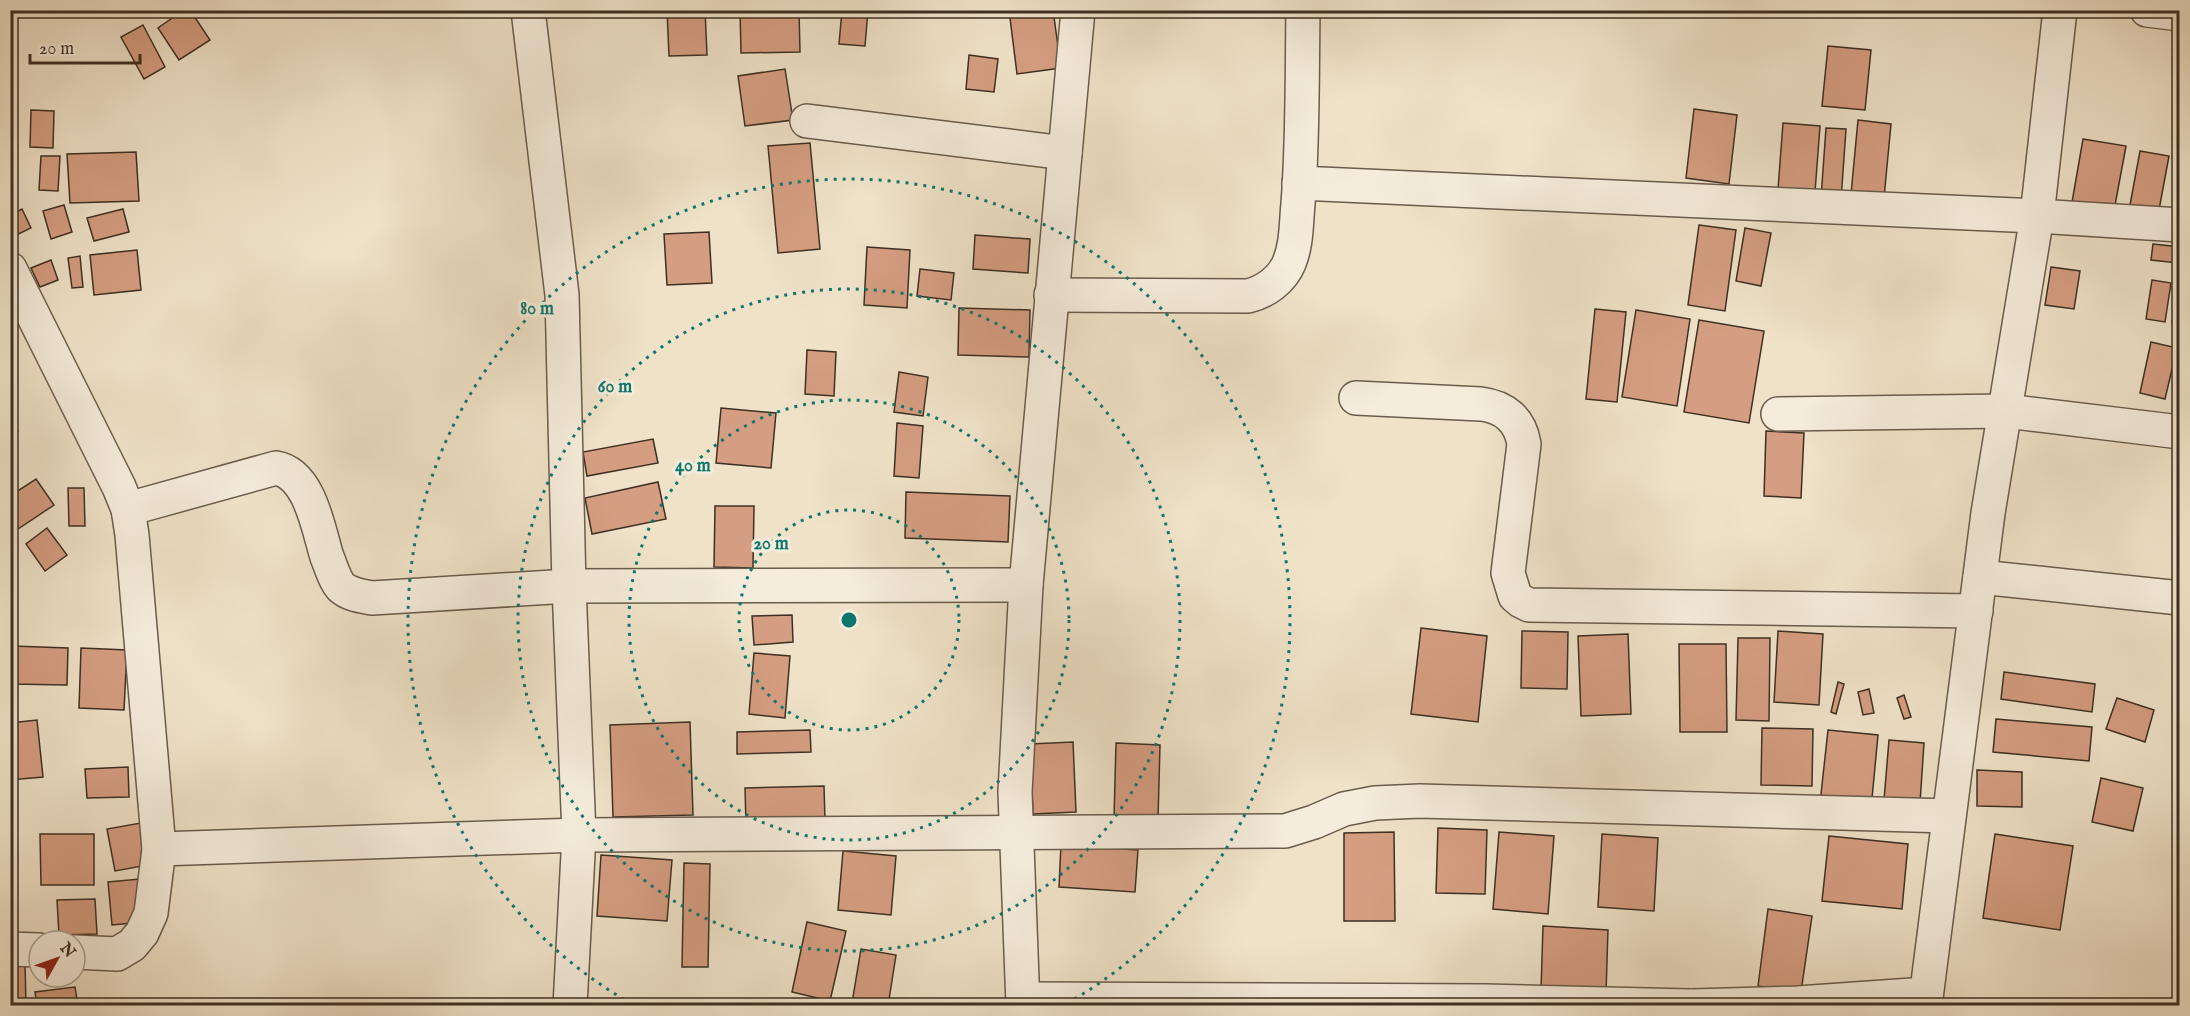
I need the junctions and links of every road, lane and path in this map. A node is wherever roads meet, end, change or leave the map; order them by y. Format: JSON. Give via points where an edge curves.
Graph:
{"nodes":[{"id":1,"x":528,"y":10,"type":"edge"},
{"id":2,"x":1078,"y":10,"type":"edge"},
{"id":3,"x":1303,"y":10,"type":"edge"},
{"id":4,"x":2060,"y":10,"type":"edge"},
{"id":5,"x":2147,"y":10,"type":"edge"},
{"id":6,"x":2180,"y":14,"type":"edge"},
{"id":7,"x":807,"y":120,"type":"dead end"},
{"id":8,"x":1065,"y":153,"type":"junction"},
{"id":9,"x":1299,"y":183,"type":"junction"},
{"id":10,"x":2037,"y":216,"type":"junction"},
{"id":11,"x":2180,"y":225,"type":"edge"},
{"id":12,"x":10,"y":269,"type":"edge"},
{"id":13,"x":1051,"y":295,"type":"junction"},
{"id":14,"x":1356,"y":398,"type":"dead end"},
{"id":15,"x":2006,"y":411,"type":"junction"},
{"id":16,"x":1778,"y":414,"type":"dead end"},
{"id":17,"x":2180,"y":432,"type":"edge"},
{"id":18,"x":128,"y":509,"type":"junction"},
{"id":19,"x":1980,"y":577,"type":"junction"},
{"id":20,"x":1026,"y":585,"type":"junction"},
{"id":21,"x":569,"y":586,"type":"junction"},
{"id":22,"x":2180,"y":598,"type":"edge"},
{"id":23,"x":1976,"y":610,"type":"junction"},
{"id":24,"x":1949,"y":816,"type":"junction"},
{"id":25,"x":1018,"y":833,"type":"junction"},
{"id":26,"x":579,"y":835,"type":"junction"},
{"id":27,"x":159,"y":849,"type":"junction"},
{"id":28,"x":10,"y":949,"type":"edge"},
{"id":29,"x":27,"y":950,"type":"edge"},
{"id":30,"x":87,"y":953,"type":"edge"},
{"id":31,"x":1926,"y":1000,"type":"edge"},
{"id":32,"x":1023,"y":1002,"type":"edge"},
{"id":33,"x":570,"y":1005,"type":"edge"},
{"id":34,"x":1691,"y":1005,"type":"edge"}],
"edges":[{"from":1,"to":21,"type":"street","via":[[562,295]]},
{"from":2,"to":8,"type":"street"},
{"from":3,"to":9,"type":"street"},
{"from":4,"to":10,"type":"street"},
{"from":5,"to":6,"type":"street"},
{"from":7,"to":8,"type":"street"},
{"from":8,"to":13,"type":"street"},
{"from":9,"to":10,"type":"street"},
{"from":9,"to":13,"type":"street","via":[[1294,245],[1288,264],[1276,282],[1260,293]]},
{"from":10,"to":11,"type":"street"},
{"from":10,"to":15,"type":"street"},
{"from":12,"to":18,"type":"street"},
{"from":13,"to":20,"type":"street"},
{"from":14,"to":23,"type":"street","via":[[1481,404],[1510,415],[1523,434],[1524,444],[1509,579],[1515,596],[1529,605]]},
{"from":15,"to":16,"type":"street"},
{"from":15,"to":17,"type":"street"},
{"from":15,"to":19,"type":"street"},
{"from":18,"to":21,"type":"street","via":[[276,468],[287,470],[306,492],[332,570],[340,586],[352,594],[372,598]]},
{"from":18,"to":27,"type":"street"},
{"from":19,"to":22,"type":"street"},
{"from":19,"to":23,"type":"street"},
{"from":20,"to":21,"type":"street"},
{"from":20,"to":25,"type":"street","via":[[1015,792]]},
{"from":21,"to":26,"type":"street"},
{"from":23,"to":24,"type":"street"},
{"from":24,"to":25,"type":"street","via":[[1420,801],[1344,809],[1285,831]]},
{"from":24,"to":31,"type":"street"},
{"from":25,"to":26,"type":"street"},
{"from":25,"to":32,"type":"street"},
{"from":26,"to":27,"type":"street"},
{"from":26,"to":33,"type":"street"},
{"from":27,"to":30,"type":"street","via":[[151,913],[142,933],[117,954]]},
{"from":28,"to":29,"type":"street"},
{"from":31,"to":34,"type":"street"},
{"from":32,"to":34,"type":"street","via":[[1475,1001]]}]}
